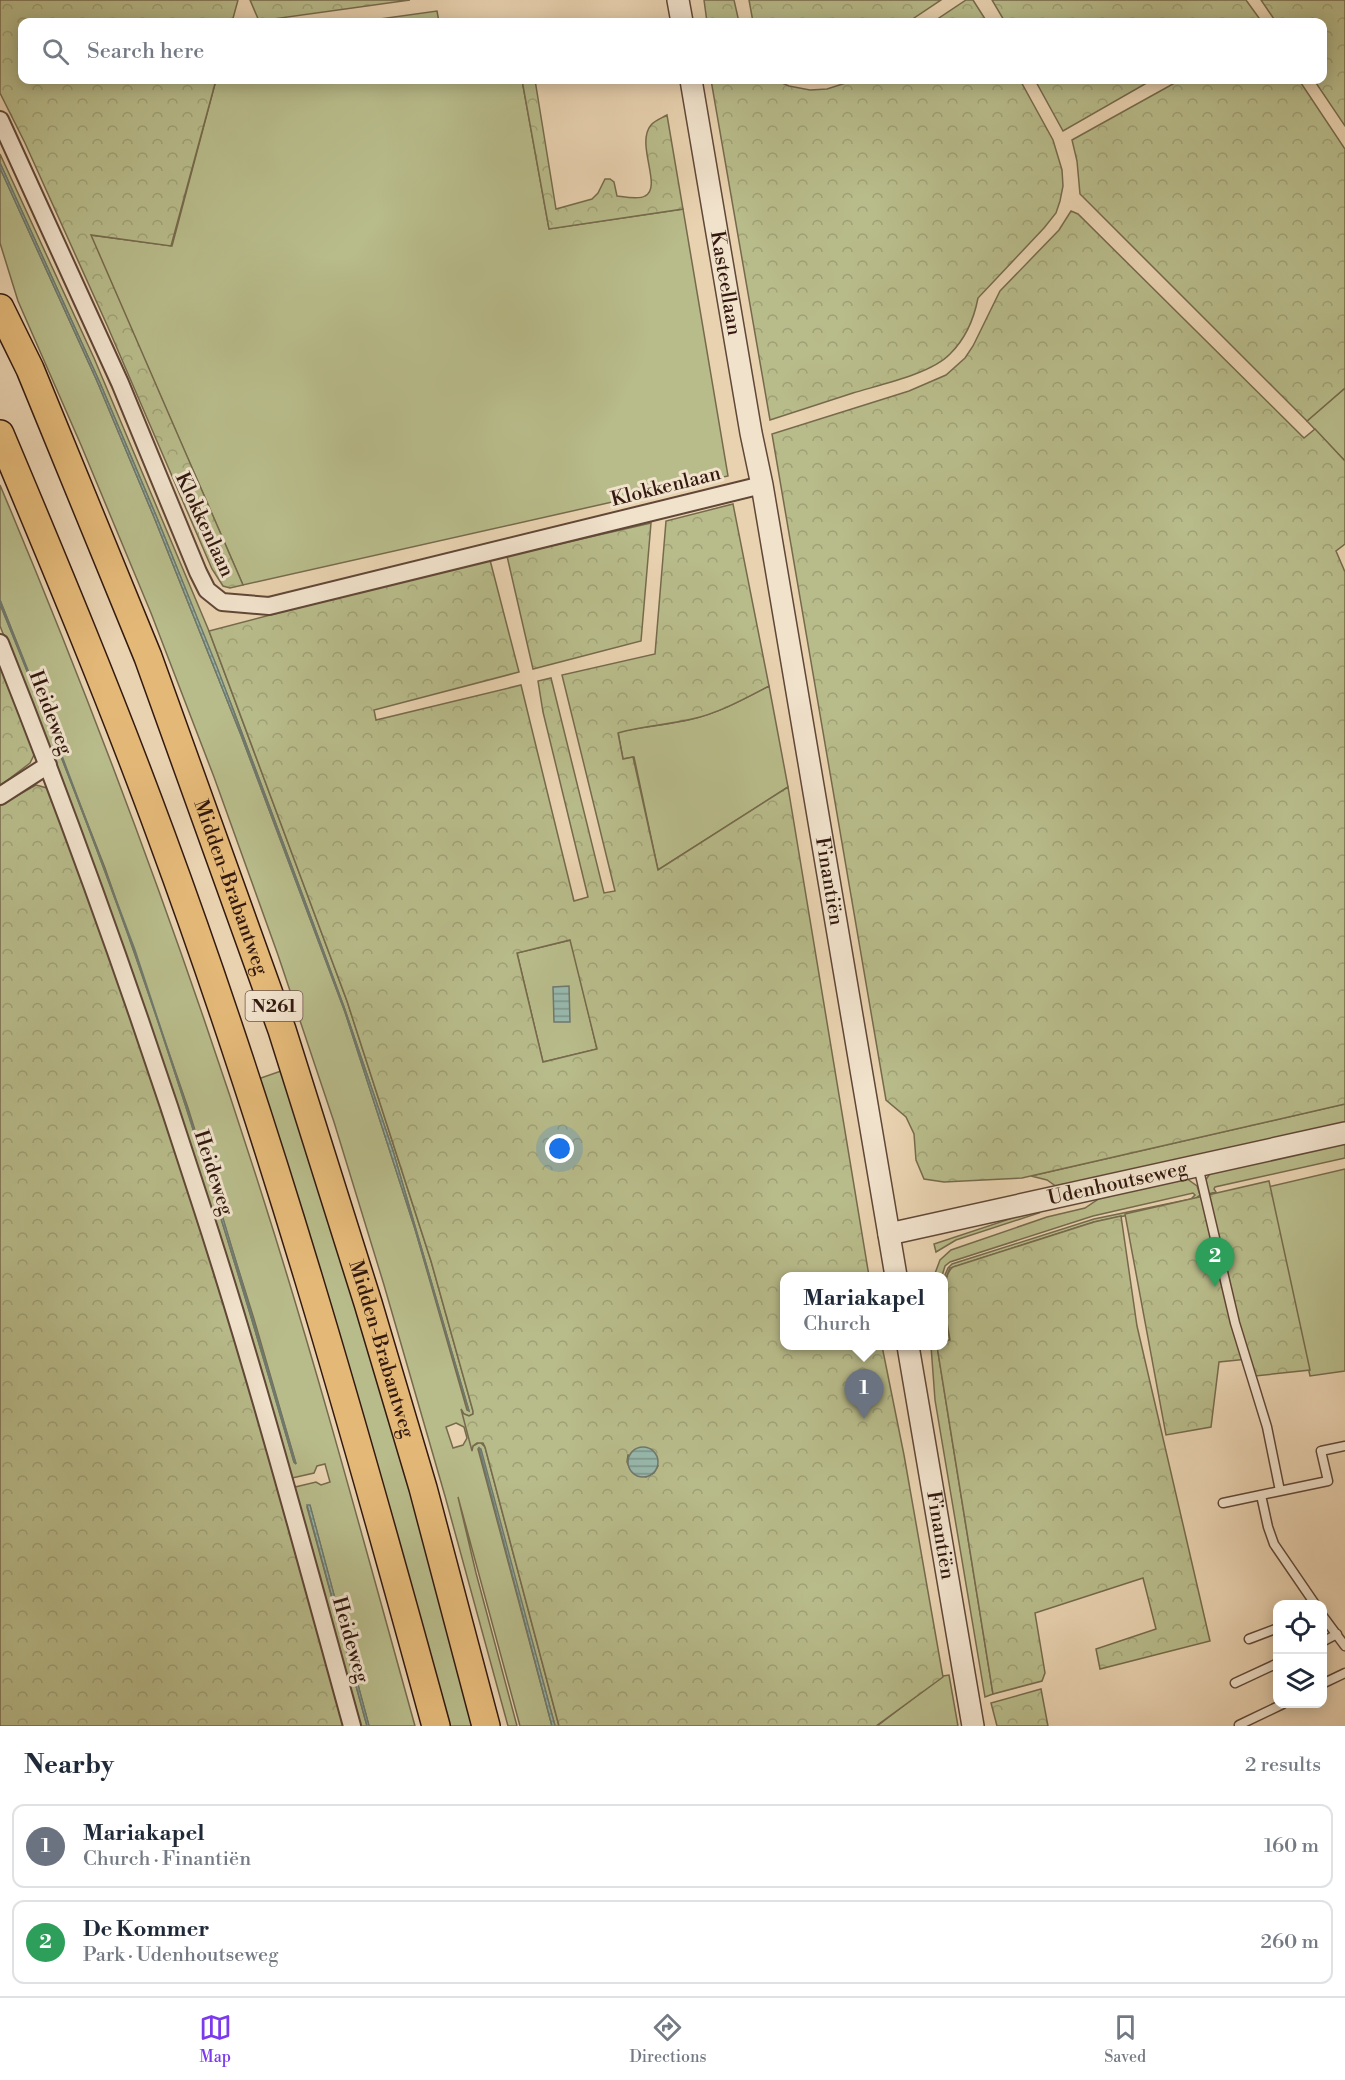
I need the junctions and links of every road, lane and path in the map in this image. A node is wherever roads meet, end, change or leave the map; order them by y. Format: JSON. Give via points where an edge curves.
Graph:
{"nodes":[{"id":1,"x":678,"y":0,"type":"edge"},
{"id":2,"x":680,"y":18,"type":"edge"},
{"id":3,"x":692,"y":84,"type":"edge"},
{"id":4,"x":0,"y":120,"type":"edge"},
{"id":5,"x":0,"y":308,"type":"edge"},
{"id":6,"x":0,"y":434,"type":"edge"},
{"id":7,"x":762,"y":484,"type":"junction"},
{"id":8,"x":0,"y":643,"type":"edge"},
{"id":9,"x":48,"y":765,"type":"junction"},
{"id":10,"x":0,"y":796,"type":"edge"},
{"id":11,"x":1345,"y":1133,"type":"edge"},
{"id":12,"x":1198,"y":1166,"type":"junction"},
{"id":13,"x":889,"y":1234,"type":"junction"},
{"id":14,"x":895,"y":1272,"type":"edge"},
{"id":15,"x":909,"y":1350,"type":"edge"},
{"id":16,"x":1345,"y":1446,"type":"edge"},
{"id":17,"x":1280,"y":1491,"type":"junction"},
{"id":18,"x":1261,"y":1495,"type":"junction"},
{"id":19,"x":1223,"y":1503,"type":"dead end"},
{"id":20,"x":1312,"y":1600,"type":"edge"},
{"id":21,"x":1327,"y":1621,"type":"edge"},
{"id":22,"x":1273,"y":1630,"type":"edge"},
{"id":23,"x":1336,"y":1634,"type":"junction"},
{"id":24,"x":1249,"y":1639,"type":"dead end"},
{"id":25,"x":1327,"y":1640,"type":"edge"},
{"id":26,"x":1345,"y":1646,"type":"edge"},
{"id":27,"x":1273,"y":1665,"type":"edge"},
{"id":28,"x":1345,"y":1673,"type":"edge"},
{"id":29,"x":1327,"y":1682,"type":"edge"},
{"id":30,"x":1235,"y":1683,"type":"dead end"},
{"id":31,"x":1275,"y":1708,"type":"edge"},
{"id":32,"x":1239,"y":1725,"type":"edge"},
{"id":33,"x":352,"y":1726,"type":"edge"},
{"id":34,"x":436,"y":1726,"type":"edge"},
{"id":35,"x":486,"y":1726,"type":"edge"},
{"id":36,"x":974,"y":1726,"type":"edge"}],
"edges":[{"from":1,"to":2,"type":"street"},
{"from":3,"to":7,"type":"street","name":"Kasteellaan"},
{"from":4,"to":7,"type":"street","name":"Klokkenlaan","via":[[91,318],[198,572],[207,590],[222,602],[269,606]]},
{"from":5,"to":35,"type":"highway","name":"Midden-Brabantweg","number":"N261","via":[[30,369],[148,657],[282,1030],[419,1477]]},
{"from":6,"to":34,"type":"highway","number":"N261","via":[[101,674],[232,1036],[319,1310]]},
{"from":7,"to":13,"type":"street","name":"Finantiën"},
{"from":8,"to":9,"type":"street","name":"Heideweg"},
{"from":9,"to":10,"type":"street"},
{"from":9,"to":33,"type":"street","name":"Heideweg","via":[[151,1050],[200,1200],[258,1389]]},
{"from":11,"to":12,"type":"street","name":"Udenhoutseweg"},
{"from":12,"to":13,"type":"street","name":"Udenhoutseweg"},
{"from":12,"to":17,"type":"lane","via":[[1234,1323],[1267,1427]]},
{"from":13,"to":14,"type":"street","name":"Finantiën"},
{"from":15,"to":36,"type":"street","name":"Finantiën"},
{"from":16,"to":17,"type":"lane","via":[[1321,1451],[1328,1481]]},
{"from":17,"to":18,"type":"lane"},
{"from":18,"to":19,"type":"lane"},
{"from":18,"to":20,"type":"lane","via":[[1274,1544]]},
{"from":21,"to":23,"type":"lane"},
{"from":22,"to":24,"type":"lane"},
{"from":23,"to":25,"type":"lane"},
{"from":23,"to":26,"type":"lane"},
{"from":27,"to":30,"type":"lane"},
{"from":28,"to":29,"type":"lane"},
{"from":31,"to":32,"type":"lane"}]}
